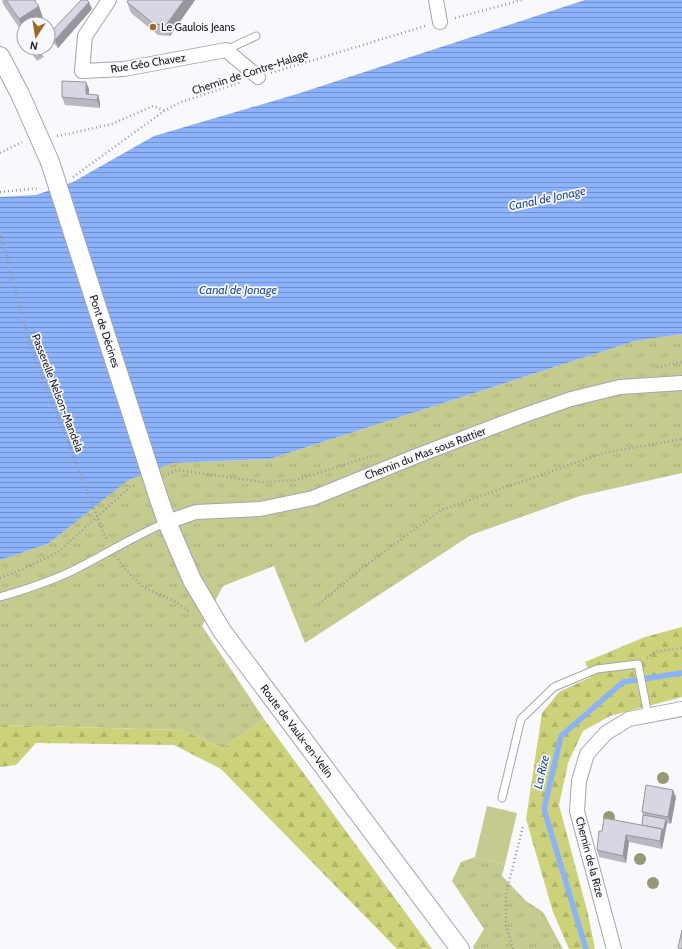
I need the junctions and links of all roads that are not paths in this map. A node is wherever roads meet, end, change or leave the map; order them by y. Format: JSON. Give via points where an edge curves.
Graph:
{"nodes":[{"id":1,"x":109,"y":0,"type":"edge"},
{"id":2,"x":436,"y":0,"type":"edge"},
{"id":3,"x":440,"y":22,"type":"road end"},
{"id":4,"x":256,"y":36,"type":"dead end"},
{"id":5,"x":226,"y":50,"type":"junction"},
{"id":6,"x":0,"y":56,"type":"edge"},
{"id":7,"x":258,"y":77,"type":"road end"},
{"id":8,"x":682,"y":383,"type":"edge"},
{"id":9,"x":159,"y":499,"type":"joint"},
{"id":10,"x":167,"y":522,"type":"junction"},
{"id":11,"x":0,"y":597,"type":"edge"},
{"id":12,"x":682,"y":709,"type":"edge"},
{"id":13,"x":648,"y":715,"type":"junction"},
{"id":14,"x":502,"y":798,"type":"dead end"},
{"id":15,"x":460,"y":949,"type":"edge"},
{"id":16,"x":614,"y":949,"type":"edge"}],
"edges":[{"from":1,"to":5,"type":"street","name":"Rue Géo Chavez","via":[[85,36],[82,71],[124,69]]},
{"from":2,"to":3,"type":"street"},
{"from":4,"to":5,"type":"lane"},
{"from":5,"to":7,"type":"street"},
{"from":6,"to":9,"type":"street","name":"Pont de Décines","bridge":true,"via":[[50,162]]},
{"from":8,"to":10,"type":"street","name":"Chemin du Mas sous Rattier","via":[[620,386],[572,399],[419,454],[313,498],[260,509],[196,512]]},
{"from":9,"to":10,"type":"street","name":"Route de Vaulx-en-Velin"},
{"from":10,"to":11,"type":"lane","via":[[72,571]]},
{"from":10,"to":15,"type":"street","name":"Route de Vaulx-en-Velin","via":[[192,580],[222,631]]},
{"from":12,"to":13,"type":"street","name":"Chemin de la Rize"},
{"from":13,"to":14,"type":"lane","via":[[638,664],[597,669],[554,687],[521,719]]},
{"from":13,"to":16,"type":"street","name":"Chemin de la Rize","via":[[629,719],[606,733],[588,754],[579,781],[577,811]]}]}
